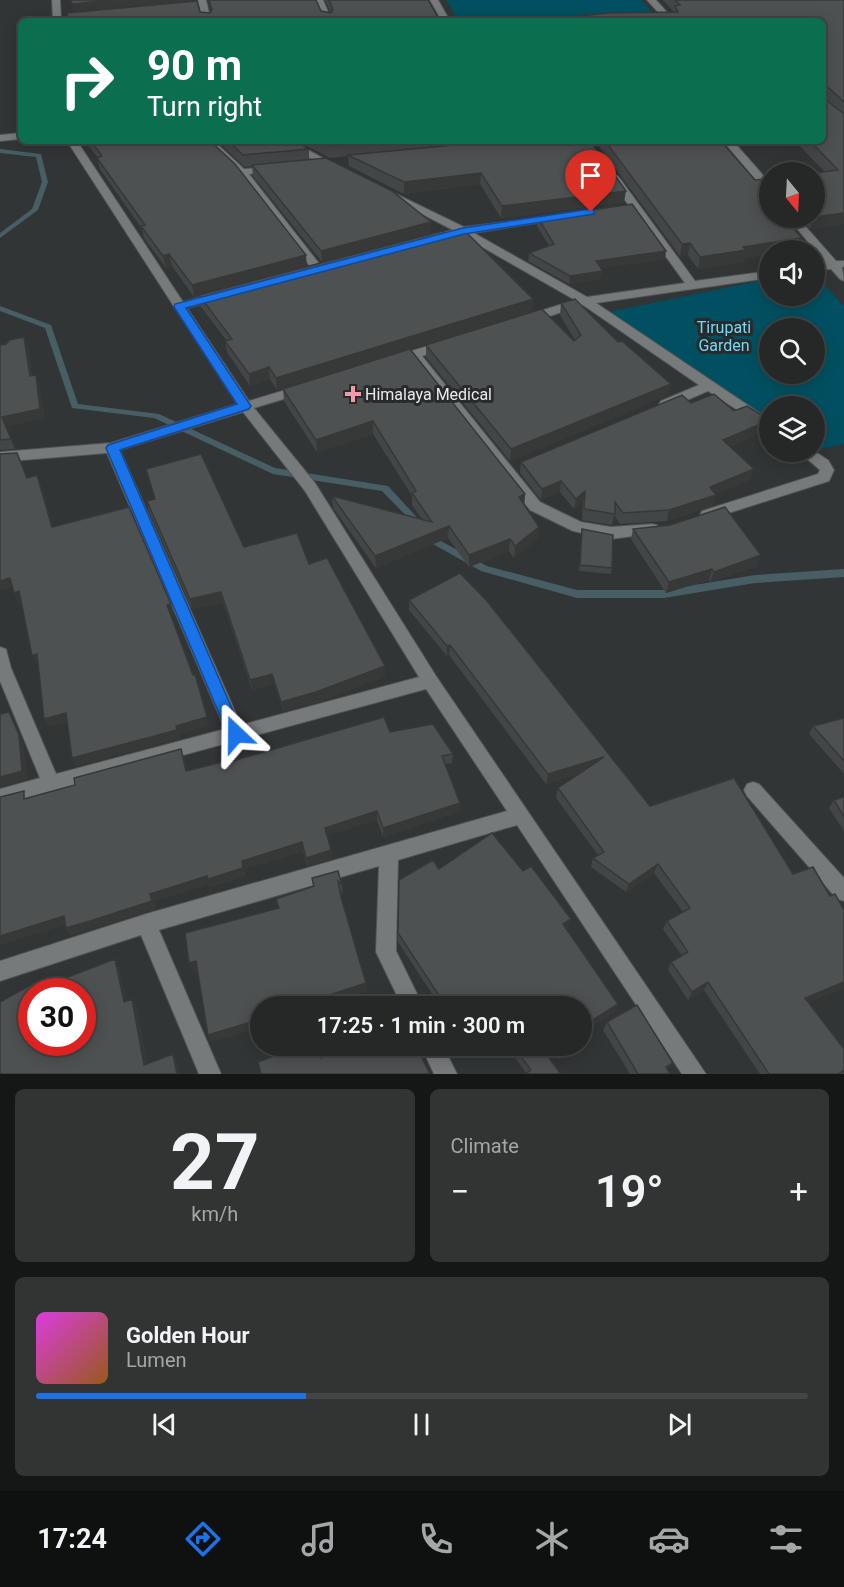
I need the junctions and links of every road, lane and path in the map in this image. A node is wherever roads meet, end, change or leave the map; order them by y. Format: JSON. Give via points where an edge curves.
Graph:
{"nodes":[{"id":1,"x":56,"y":0,"type":"edge"},
{"id":2,"x":320,"y":0,"type":"edge"},
{"id":3,"x":434,"y":0,"type":"edge"},
{"id":4,"x":651,"y":0,"type":"edge"},
{"id":5,"x":203,"y":3,"type":"edge"},
{"id":6,"x":192,"y":7,"type":"edge"},
{"id":7,"x":655,"y":17,"type":"edge"},
{"id":8,"x":58,"y":18,"type":"edge"},
{"id":9,"x":206,"y":18,"type":"edge"},
{"id":10,"x":327,"y":18,"type":"edge"},
{"id":11,"x":444,"y":18,"type":"edge"},
{"id":12,"x":668,"y":18,"type":"edge"},
{"id":13,"x":18,"y":136,"type":"edge"},
{"id":14,"x":0,"y":138,"type":"edge"},
{"id":15,"x":74,"y":144,"type":"edge"},
{"id":16,"x":211,"y":144,"type":"edge"},
{"id":17,"x":289,"y":144,"type":"edge"},
{"id":18,"x":731,"y":144,"type":"edge"},
{"id":19,"x":349,"y":161,"type":"edge"},
{"id":20,"x":326,"y":164,"type":"junction"},
{"id":21,"x":305,"y":166,"type":"edge"},
{"id":22,"x":284,"y":168,"type":"edge"},
{"id":23,"x":608,"y":169,"type":"edge"},
{"id":24,"x":242,"y":172,"type":"junction"},
{"id":25,"x":347,"y":174,"type":"edge"},
{"id":26,"x":759,"y":177,"type":"edge"},
{"id":27,"x":379,"y":189,"type":"edge"},
{"id":28,"x":565,"y":216,"type":"edge"},
{"id":29,"x":803,"y":228,"type":"edge"},
{"id":30,"x":463,"y":231,"type":"junction"},
{"id":31,"x":418,"y":243,"type":"edge"},
{"id":32,"x":839,"y":264,"type":"edge"},
{"id":33,"x":317,"y":268,"type":"edge"},
{"id":34,"x":759,"y":276,"type":"edge"},
{"id":35,"x":844,"y":277,"type":"edge"},
{"id":36,"x":692,"y":285,"type":"junction"},
{"id":37,"x":225,"y":294,"type":"edge"},
{"id":38,"x":585,"y":301,"type":"junction"},
{"id":39,"x":179,"y":307,"type":"junction"},
{"id":40,"x":517,"y":322,"type":"edge"},
{"id":41,"x":460,"y":340,"type":"edge"},
{"id":42,"x":414,"y":355,"type":"junction"},
{"id":43,"x":380,"y":365,"type":"edge"},
{"id":44,"x":313,"y":385,"type":"edge"},
{"id":45,"x":709,"y":386,"type":"junction"},
{"id":46,"x":245,"y":406,"type":"junction"},
{"id":47,"x":656,"y":408,"type":"edge"},
{"id":48,"x":759,"y":419,"type":"edge"},
{"id":49,"x":112,"y":448,"type":"junction"},
{"id":50,"x":0,"y":457,"type":"edge"},
{"id":51,"x":821,"y":462,"type":"edge"},
{"id":52,"x":690,"y":520,"type":"edge"},
{"id":53,"x":668,"y":528,"type":"edge"},
{"id":54,"x":1,"y":664,"type":"edge"},
{"id":55,"x":430,"y":681,"type":"junction"},
{"id":56,"x":236,"y":734,"type":"junction"},
{"id":57,"x":51,"y":783,"type":"junction"},
{"id":58,"x":753,"y":790,"type":"dead end"},
{"id":59,"x":0,"y":797,"type":"edge"},
{"id":60,"x":520,"y":816,"type":"junction"},
{"id":61,"x":389,"y":853,"type":"junction"},
{"id":62,"x":844,"y":892,"type":"edge"},
{"id":63,"x":146,"y":924,"type":"junction"},
{"id":64,"x":0,"y":970,"type":"edge"},
{"id":65,"x":408,"y":996,"type":"edge"},
{"id":66,"x":437,"y":1056,"type":"edge"},
{"id":67,"x":210,"y":1074,"type":"edge"},
{"id":68,"x":447,"y":1074,"type":"edge"},
{"id":69,"x":695,"y":1074,"type":"edge"}],
"edges":[{"from":1,"to":8,"type":"street"},
{"from":2,"to":10,"type":"street"},
{"from":3,"to":11,"type":"street"},
{"from":4,"to":12,"type":"street"},
{"from":5,"to":6,"type":"street"},
{"from":5,"to":9,"type":"street"},
{"from":7,"to":12,"type":"street"},
{"from":13,"to":14,"type":"street"},
{"from":15,"to":39,"type":"street"},
{"from":16,"to":24,"type":"street"},
{"from":17,"to":20,"type":"street"},
{"from":18,"to":26,"type":"street"},
{"from":19,"to":20,"type":"street"},
{"from":20,"to":21,"type":"street"},
{"from":20,"to":25,"type":"street"},
{"from":22,"to":24,"type":"street"},
{"from":23,"to":36,"type":"street","via":[[628,207]]},
{"from":24,"to":33,"type":"street"},
{"from":27,"to":30,"type":"street"},
{"from":28,"to":30,"type":"street"},
{"from":29,"to":32,"type":"street"},
{"from":30,"to":31,"type":"street"},
{"from":30,"to":38,"type":"street"},
{"from":32,"to":35,"type":"street"},
{"from":34,"to":36,"type":"street"},
{"from":36,"to":38,"type":"street"},
{"from":37,"to":39,"type":"street"},
{"from":38,"to":40,"type":"street"},
{"from":38,"to":45,"type":"street"},
{"from":39,"to":46,"type":"street"},
{"from":41,"to":42,"type":"street"},
{"from":42,"to":43,"type":"street"},
{"from":42,"to":53,"type":"street","via":[[513,468],[535,506],[578,527],[611,533]]},
{"from":44,"to":46,"type":"street"},
{"from":45,"to":47,"type":"street"},
{"from":45,"to":48,"type":"street"},
{"from":46,"to":49,"type":"street"},
{"from":46,"to":55,"type":"street","via":[[310,487]]},
{"from":49,"to":50,"type":"street"},
{"from":49,"to":56,"type":"street"},
{"from":51,"to":52,"type":"street","via":[[827,470],[824,477]]},
{"from":54,"to":57,"type":"street"},
{"from":55,"to":56,"type":"street"},
{"from":55,"to":60,"type":"street"},
{"from":56,"to":57,"type":"street"},
{"from":57,"to":59,"type":"street"},
{"from":58,"to":62,"type":"street"},
{"from":60,"to":61,"type":"street"},
{"from":60,"to":69,"type":"street"},
{"from":61,"to":63,"type":"street"},
{"from":61,"to":65,"type":"street","via":[[386,952]]},
{"from":63,"to":64,"type":"street"},
{"from":63,"to":67,"type":"street"},
{"from":66,"to":68,"type":"street"}]}
